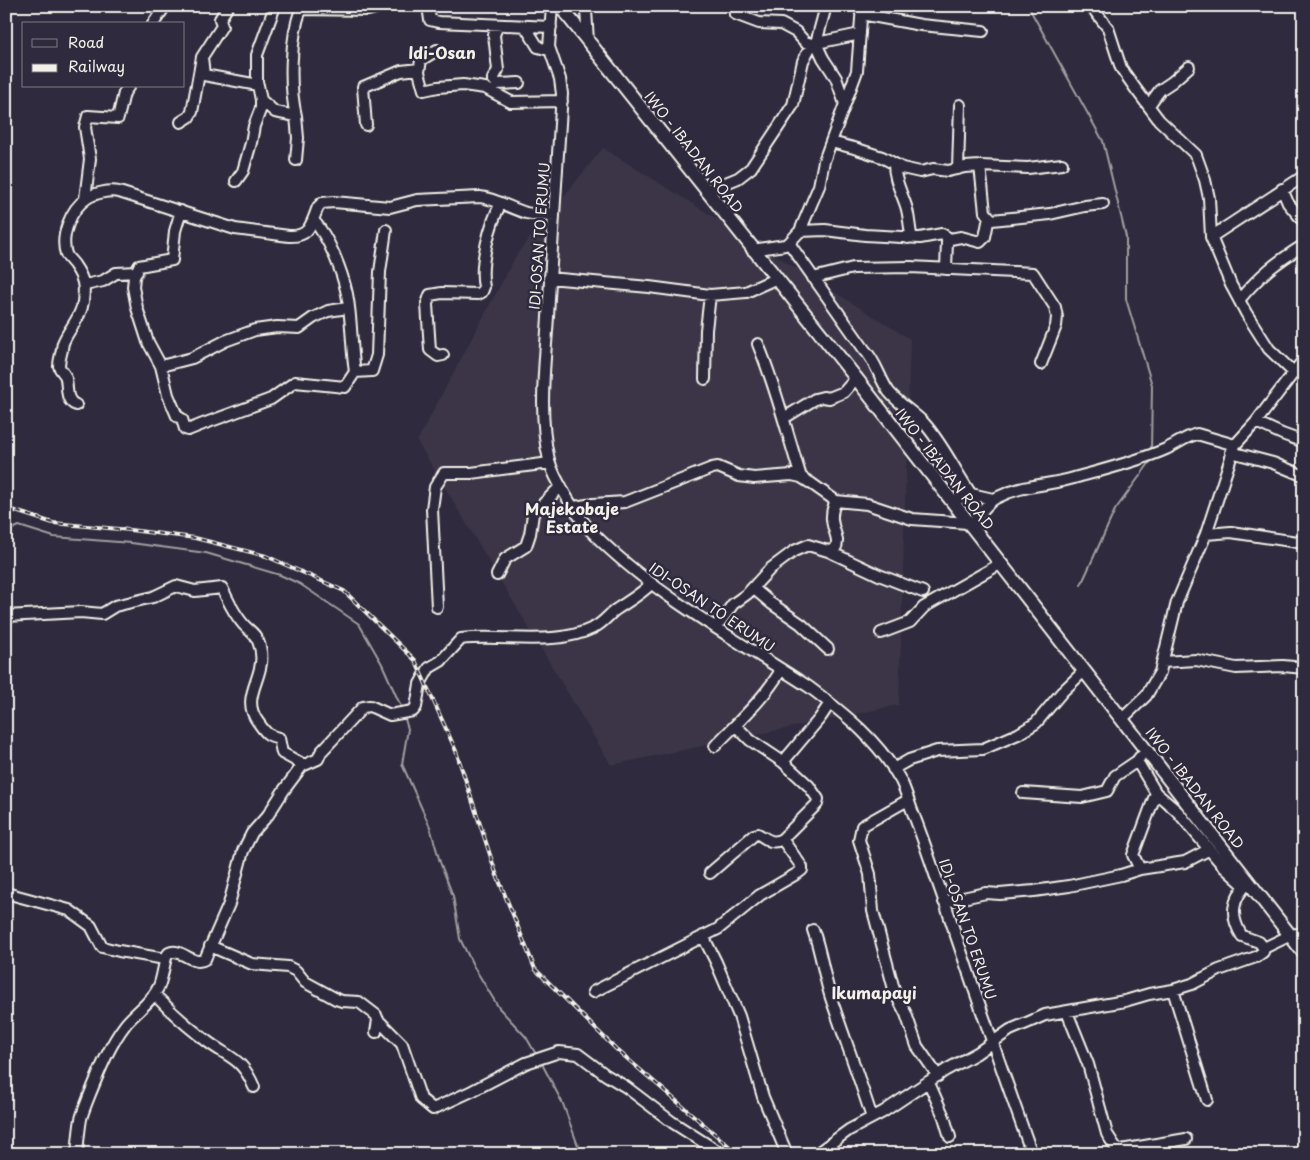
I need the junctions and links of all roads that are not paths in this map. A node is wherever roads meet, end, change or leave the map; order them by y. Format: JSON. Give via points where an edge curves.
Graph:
{"nodes":[{"id":1,"x":165,"y":6,"type":"edge"},
{"id":2,"x":228,"y":6,"type":"edge"},
{"id":3,"x":275,"y":6,"type":"edge"},
{"id":4,"x":383,"y":6,"type":"edge"},
{"id":5,"x":428,"y":6,"type":"edge"},
{"id":6,"x":552,"y":6,"type":"edge"},
{"id":7,"x":560,"y":6,"type":"edge"},
{"id":8,"x":584,"y":6,"type":"edge"},
{"id":9,"x":826,"y":6,"type":"edge"},
{"id":10,"x":1091,"y":6,"type":"edge"},
{"id":11,"x":298,"y":8,"type":"edge"},
{"id":12,"x":862,"y":10,"type":"edge"},
{"id":13,"x":734,"y":14,"type":"dead end"},
{"id":14,"x":154,"y":22,"type":"edge"},
{"id":15,"x":498,"y":24,"type":"junction"},
{"id":16,"x":525,"y":26,"type":"junction"},
{"id":17,"x":551,"y":27,"type":"junction"},
{"id":18,"x":983,"y":31,"type":"dead end"},
{"id":19,"x":860,"y":34,"type":"junction"},
{"id":20,"x":588,"y":41,"type":"junction"},
{"id":21,"x":814,"y":43,"type":"junction"},
{"id":22,"x":437,"y":50,"type":"dead end"},
{"id":23,"x":549,"y":50,"type":"junction"},
{"id":24,"x":202,"y":57,"type":"junction"},
{"id":25,"x":1189,"y":67,"type":"dead end"},
{"id":26,"x":420,"y":69,"type":"junction"},
{"id":27,"x":518,"y":83,"type":"dead end"},
{"id":28,"x":257,"y":85,"type":"junction"},
{"id":29,"x":128,"y":88,"type":"edge"},
{"id":30,"x":261,"y":100,"type":"junction"},
{"id":31,"x":562,"y":101,"type":"junction"},
{"id":32,"x":845,"y":104,"type":"junction"},
{"id":33,"x":960,"y":105,"type":"dead end"},
{"id":34,"x":1149,"y":106,"type":"junction"},
{"id":35,"x":296,"y":116,"type":"junction"},
{"id":36,"x":181,"y":122,"type":"dead end"},
{"id":37,"x":366,"y":125,"type":"dead end"},
{"id":38,"x":831,"y":142,"type":"junction"},
{"id":39,"x":296,"y":160,"type":"dead end"},
{"id":40,"x":894,"y":164,"type":"junction"},
{"id":41,"x":1062,"y":164,"type":"dead end"},
{"id":42,"x":980,"y":166,"type":"junction"},
{"id":43,"x":958,"y":169,"type":"junction"},
{"id":44,"x":1304,"y":176,"type":"edge"},
{"id":45,"x":236,"y":181,"type":"dead end"},
{"id":46,"x":1282,"y":189,"type":"junction"},
{"id":47,"x":706,"y":191,"type":"junction"},
{"id":48,"x":89,"y":195,"type":"junction"},
{"id":49,"x":501,"y":203,"type":"junction"},
{"id":50,"x":1104,"y":204,"type":"dead end"},
{"id":51,"x":181,"y":211,"type":"junction"},
{"id":52,"x":554,"y":216,"type":"junction"},
{"id":53,"x":989,"y":217,"type":"junction"},
{"id":54,"x":313,"y":220,"type":"junction"},
{"id":55,"x":1304,"y":222,"type":"edge"},
{"id":56,"x":386,"y":230,"type":"dead end"},
{"id":57,"x":800,"y":231,"type":"junction"},
{"id":58,"x":1211,"y":237,"type":"junction"},
{"id":59,"x":908,"y":238,"type":"junction"},
{"id":60,"x":950,"y":239,"type":"junction"},
{"id":61,"x":789,"y":243,"type":"junction"},
{"id":62,"x":1304,"y":245,"type":"edge"},
{"id":63,"x":752,"y":250,"type":"junction"},
{"id":64,"x":946,"y":269,"type":"junction"},
{"id":65,"x":137,"y":272,"type":"junction"},
{"id":66,"x":549,"y":278,"type":"junction"},
{"id":67,"x":813,"y":278,"type":"junction"},
{"id":68,"x":776,"y":279,"type":"junction"},
{"id":69,"x":85,"y":285,"type":"junction"},
{"id":70,"x":710,"y":294,"type":"junction"},
{"id":71,"x":1239,"y":300,"type":"junction"},
{"id":72,"x":348,"y":308,"type":"junction"},
{"id":73,"x":758,"y":344,"type":"dead end"},
{"id":74,"x":443,"y":355,"type":"dead end"},
{"id":75,"x":1304,"y":359,"type":"edge"},
{"id":76,"x":1041,"y":364,"type":"dead end"},
{"id":77,"x":161,"y":366,"type":"junction"},
{"id":78,"x":355,"y":372,"type":"junction"},
{"id":79,"x":1294,"y":373,"type":"junction"},
{"id":80,"x":856,"y":378,"type":"junction"},
{"id":81,"x":705,"y":379,"type":"dead end"},
{"id":82,"x":76,"y":405,"type":"dead end"},
{"id":83,"x":784,"y":418,"type":"junction"},
{"id":84,"x":1256,"y":422,"type":"junction"},
{"id":85,"x":1304,"y":442,"type":"edge"},
{"id":86,"x":1233,"y":448,"type":"junction"},
{"id":87,"x":550,"y":463,"type":"junction"},
{"id":88,"x":1304,"y":476,"type":"edge"},
{"id":89,"x":801,"y":477,"type":"junction"},
{"id":90,"x":561,"y":486,"type":"junction"},
{"id":91,"x":971,"y":494,"type":"junction"},
{"id":92,"x":993,"y":499,"type":"junction"},
{"id":93,"x":836,"y":502,"type":"junction"},
{"id":94,"x":952,"y":502,"type":"junction"},
{"id":95,"x":574,"y":507,"type":"junction"},
{"id":96,"x":969,"y":525,"type":"junction"},
{"id":97,"x":1206,"y":534,"type":"junction"},
{"id":98,"x":1304,"y":543,"type":"edge"},
{"id":99,"x":828,"y":552,"type":"junction"},
{"id":100,"x":1000,"y":564,"type":"junction"},
{"id":101,"x":497,"y":575,"type":"dead end"},
{"id":102,"x":651,"y":584,"type":"junction"},
{"id":103,"x":753,"y":588,"type":"junction"},
{"id":104,"x":923,"y":592,"type":"dead end"},
{"id":105,"x":437,"y":607,"type":"dead end"},
{"id":106,"x":6,"y":616,"type":"edge"},
{"id":107,"x":716,"y":627,"type":"junction"},
{"id":108,"x":881,"y":633,"type":"dead end"},
{"id":109,"x":828,"y":649,"type":"dead end"},
{"id":110,"x":1162,"y":662,"type":"junction"},
{"id":111,"x":1304,"y":668,"type":"edge"},
{"id":112,"x":781,"y":670,"type":"junction"},
{"id":113,"x":1084,"y":671,"type":"junction"},
{"id":114,"x":830,"y":703,"type":"junction"},
{"id":115,"x":1122,"y":719,"type":"junction"},
{"id":116,"x":736,"y":726,"type":"junction"},
{"id":117,"x":715,"y":746,"type":"dead end"},
{"id":118,"x":1146,"y":750,"type":"junction"},
{"id":119,"x":1137,"y":761,"type":"junction"},
{"id":120,"x":783,"y":762,"type":"junction"},
{"id":121,"x":304,"y":765,"type":"junction"},
{"id":122,"x":893,"y":769,"type":"junction"},
{"id":123,"x":1023,"y":793,"type":"dead end"},
{"id":124,"x":1156,"y":793,"type":"junction"},
{"id":125,"x":908,"y":800,"type":"junction"},
{"id":126,"x":782,"y":839,"type":"junction"},
{"id":127,"x":1208,"y":850,"type":"junction"},
{"id":128,"x":1140,"y":869,"type":"junction"},
{"id":129,"x":710,"y":873,"type":"dead end"},
{"id":130,"x":1248,"y":884,"type":"junction"},
{"id":131,"x":6,"y":893,"type":"edge"},
{"id":132,"x":944,"y":902,"type":"junction"},
{"id":133,"x":812,"y":930,"type":"dead end"},
{"id":134,"x":1297,"y":934,"type":"edge"},
{"id":135,"x":703,"y":936,"type":"junction"},
{"id":136,"x":210,"y":946,"type":"junction"},
{"id":137,"x":1264,"y":948,"type":"junction"},
{"id":138,"x":1303,"y":950,"type":"edge"},
{"id":139,"x":165,"y":959,"type":"junction"},
{"id":140,"x":1173,"y":990,"type":"junction"},
{"id":141,"x":594,"y":992,"type":"dead end"},
{"id":142,"x":155,"y":995,"type":"junction"},
{"id":143,"x":1067,"y":1012,"type":"junction"},
{"id":144,"x":378,"y":1020,"type":"junction"},
{"id":145,"x":376,"y":1032,"type":"dead end"},
{"id":146,"x":992,"y":1043,"type":"junction"},
{"id":147,"x":938,"y":1076,"type":"junction"},
{"id":148,"x":928,"y":1083,"type":"junction"},
{"id":149,"x":254,"y":1087,"type":"dead end"},
{"id":150,"x":1208,"y":1100,"type":"dead end"},
{"id":151,"x":872,"y":1118,"type":"junction"},
{"id":152,"x":950,"y":1137,"type":"dead end"},
{"id":153,"x":1186,"y":1139,"type":"dead end"},
{"id":154,"x":77,"y":1154,"type":"edge"},
{"id":155,"x":722,"y":1154,"type":"edge"},
{"id":156,"x":787,"y":1154,"type":"edge"},
{"id":157,"x":816,"y":1154,"type":"edge"},
{"id":158,"x":1032,"y":1154,"type":"edge"}],
"edges":[{"from":1,"to":14,"type":"street"},
{"from":2,"to":24,"type":"street","via":[[220,19],[222,26]]},
{"from":3,"to":28,"type":"street","via":[[257,55]]},
{"from":4,"to":11,"type":"street","via":[[368,10]]},
{"from":5,"to":15,"type":"street","via":[[432,21]]},
{"from":6,"to":17,"type":"street","name":"IDI-OSAN TO ERUMU"},
{"from":7,"to":20,"type":"main road","name":"IWO - IBADAN ROAD"},
{"from":8,"to":20,"type":"street"},
{"from":9,"to":21,"type":"street"},
{"from":10,"to":34,"type":"street","via":[[1108,28],[1121,68]]},
{"from":11,"to":35,"type":"street","via":[[292,92]]},
{"from":12,"to":18,"type":"street","via":[[921,25]]},
{"from":12,"to":19,"type":"street"},
{"from":13,"to":21,"type":"street","via":[[759,23],[781,24],[796,32],[805,42]]},
{"from":15,"to":16,"type":"street"},
{"from":15,"to":27,"type":"street","via":[[494,35],[498,70],[494,79],[497,84]]},
{"from":16,"to":17,"type":"street"},
{"from":16,"to":23,"type":"street","via":[[538,46]]},
{"from":17,"to":23,"type":"street","name":"IDI-OSAN TO ERUMU"},
{"from":19,"to":21,"type":"street"},
{"from":19,"to":32,"type":"street","via":[[857,71]]},
{"from":20,"to":47,"type":"main road","name":"IWO - IBADAN ROAD"},
{"from":21,"to":32,"type":"street","via":[[836,78]]},
{"from":21,"to":47,"type":"street","via":[[803,61],[794,105],[750,168],[738,178]]},
{"from":22,"to":26,"type":"street","via":[[421,60]]},
{"from":23,"to":31,"type":"street","name":"IDI-OSAN TO ERUMU","via":[[560,79]]},
{"from":24,"to":28,"type":"street","via":[[204,75]]},
{"from":24,"to":36,"type":"street","via":[[192,112]]},
{"from":25,"to":34,"type":"street","via":[[1160,90]]},
{"from":26,"to":31,"type":"street","via":[[424,90],[438,86],[468,86],[485,88],[511,102]]},
{"from":26,"to":37,"type":"street","via":[[401,71],[363,87]]},
{"from":28,"to":30,"type":"street"},
{"from":29,"to":48,"type":"street","via":[[118,118],[88,116],[85,127],[90,159]]},
{"from":30,"to":35,"type":"street","via":[[275,112]]},
{"from":30,"to":45,"type":"street","via":[[243,171]]},
{"from":31,"to":52,"type":"street","name":"IDI-OSAN TO ERUMU"},
{"from":32,"to":38,"type":"street"},
{"from":33,"to":43,"type":"street"},
{"from":34,"to":58,"type":"street","via":[[1159,120],[1191,149],[1201,165],[1209,198]]},
{"from":35,"to":39,"type":"street"},
{"from":38,"to":40,"type":"street","via":[[873,154]]},
{"from":38,"to":57,"type":"street","via":[[819,186]]},
{"from":40,"to":43,"type":"street","via":[[920,172]]},
{"from":40,"to":59,"type":"street","via":[[909,218],[911,234]]},
{"from":41,"to":42,"type":"street","via":[[1028,168]]},
{"from":42,"to":43,"type":"street"},
{"from":42,"to":53,"type":"street","via":[[985,212]]},
{"from":44,"to":46,"type":"street"},
{"from":46,"to":55,"type":"street","via":[[1288,203]]},
{"from":46,"to":58,"type":"street"},
{"from":47,"to":63,"type":"main road","name":"IWO - IBADAN ROAD"},
{"from":48,"to":51,"type":"street","via":[[114,191]]},
{"from":48,"to":69,"type":"street","via":[[66,227],[65,238],[66,254]]},
{"from":49,"to":52,"type":"street","via":[[539,216]]},
{"from":49,"to":54,"type":"street","via":[[480,197],[417,200],[390,207],[328,202],[318,207]]},
{"from":49,"to":74,"type":"street","via":[[491,224],[484,257],[482,292],[430,295],[427,304],[430,350],[438,356]]},
{"from":50,"to":53,"type":"street","via":[[997,220]]},
{"from":51,"to":54,"type":"street","via":[[235,229],[289,236],[308,231]]},
{"from":51,"to":65,"type":"street","via":[[172,260],[140,266]]},
{"from":52,"to":66,"type":"street","name":"IDI-OSAN TO ERUMU"},
{"from":53,"to":60,"type":"street","via":[[983,241],[961,237]]},
{"from":54,"to":72,"type":"street","via":[[330,246],[347,294]]},
{"from":56,"to":78,"type":"street","via":[[380,272],[377,355],[372,371]]},
{"from":57,"to":59,"type":"street","via":[[825,230]]},
{"from":57,"to":61,"type":"street"},
{"from":58,"to":71,"type":"street"},
{"from":59,"to":60,"type":"street","via":[[942,234]]},
{"from":60,"to":64,"type":"street","via":[[947,242]]},
{"from":61,"to":63,"type":"street"},
{"from":61,"to":67,"type":"street"},
{"from":62,"to":71,"type":"street","via":[[1270,266]]},
{"from":63,"to":68,"type":"main road","name":"IWO - IBADAN ROAD"},
{"from":64,"to":67,"type":"street","via":[[853,268]]},
{"from":64,"to":76,"type":"street","via":[[1031,272],[1036,275],[1055,307],[1057,317]]},
{"from":65,"to":69,"type":"street","via":[[116,273],[103,281]]},
{"from":65,"to":77,"type":"street","via":[[133,287],[137,308],[148,342]]},
{"from":66,"to":70,"type":"street"},
{"from":66,"to":87,"type":"street","name":"IDI-OSAN TO ERUMU","via":[[542,410]]},
{"from":67,"to":91,"type":"street","via":[[872,358],[889,392],[925,424]]},
{"from":68,"to":70,"type":"street","via":[[746,292]]},
{"from":68,"to":80,"type":"main road","name":"IWO - IBADAN ROAD"},
{"from":69,"to":82,"type":"street","via":[[81,314],[64,342],[59,362],[67,380],[68,397]]},
{"from":70,"to":81,"type":"street"},
{"from":71,"to":79,"type":"street","via":[[1269,349]]},
{"from":72,"to":77,"type":"street","via":[[328,311],[299,328],[255,330],[192,358]]},
{"from":72,"to":78,"type":"street"},
{"from":73,"to":83,"type":"street"},
{"from":75,"to":79,"type":"street"},
{"from":77,"to":78,"type":"street","via":[[168,395],[177,416],[188,430],[270,399],[296,382],[345,387]]},
{"from":79,"to":84,"type":"street"},
{"from":80,"to":83,"type":"street","via":[[844,392],[815,399]]},
{"from":80,"to":94,"type":"main road","name":"IWO - IBADAN ROAD"},
{"from":83,"to":89,"type":"street"},
{"from":84,"to":85,"type":"street"},
{"from":84,"to":86,"type":"street"},
{"from":86,"to":88,"type":"street"},
{"from":86,"to":92,"type":"street","via":[[1197,434],[1151,454],[1072,479],[1015,490]]},
{"from":86,"to":97,"type":"street"},
{"from":87,"to":90,"type":"street","name":"IDI-OSAN TO ERUMU"},
{"from":87,"to":105,"type":"street","via":[[471,473],[444,472],[435,487],[432,509]]},
{"from":89,"to":93,"type":"street"},
{"from":89,"to":95,"type":"street","via":[[744,477],[712,468],[625,502]]},
{"from":90,"to":95,"type":"street","name":"IDI-OSAN TO ERUMU"},
{"from":90,"to":101,"type":"street","via":[[533,514],[526,546],[505,559]]},
{"from":91,"to":92,"type":"street"},
{"from":91,"to":94,"type":"street"},
{"from":92,"to":96,"type":"street"},
{"from":93,"to":96,"type":"street","via":[[867,504],[912,519],[946,520]]},
{"from":93,"to":99,"type":"street","via":[[831,520],[838,543]]},
{"from":94,"to":96,"type":"main road","name":"IWO - IBADAN ROAD"},
{"from":95,"to":102,"type":"street","name":"IDI-OSAN TO ERUMU","via":[[590,530]]},
{"from":96,"to":100,"type":"main road","name":"IWO - IBADAN ROAD"},
{"from":97,"to":98,"type":"street","via":[[1231,532]]},
{"from":97,"to":110,"type":"street","via":[[1177,602]]},
{"from":99,"to":103,"type":"street","via":[[802,546],[770,569]]},
{"from":99,"to":104,"type":"street"},
{"from":100,"to":108,"type":"street","via":[[924,607],[910,622]]},
{"from":100,"to":113,"type":"main road","name":"IWO - IBADAN ROAD"},
{"from":102,"to":107,"type":"street","name":"IDI-OSAN TO ERUMU"},
{"from":102,"to":121,"type":"street","via":[[602,623],[586,631],[528,639],[460,639],[441,661],[428,668],[413,711],[390,714],[370,706],[363,707],[318,759]]},
{"from":103,"to":107,"type":"street","via":[[733,604]]},
{"from":103,"to":109,"type":"street"},
{"from":106,"to":121,"type":"street","via":[[102,614],[115,606],[176,586],[196,591],[222,588],[228,604],[258,640],[261,651],[262,665],[250,702],[256,719],[268,734],[279,738],[282,753]]},
{"from":107,"to":112,"type":"street","name":"IDI-OSAN TO ERUMU"},
{"from":110,"to":111,"type":"street","via":[[1196,660],[1236,668]]},
{"from":110,"to":115,"type":"street","via":[[1146,696]]},
{"from":112,"to":114,"type":"street","name":"IDI-OSAN TO ERUMU"},
{"from":112,"to":116,"type":"street"},
{"from":113,"to":115,"type":"main road","name":"IWO - IBADAN ROAD"},
{"from":113,"to":122,"type":"street","via":[[1036,723],[1018,734],[983,749],[937,751]]},
{"from":114,"to":120,"type":"street"},
{"from":114,"to":122,"type":"street","name":"IDI-OSAN TO ERUMU","via":[[878,747]]},
{"from":115,"to":118,"type":"main road","name":"IWO - IBADAN ROAD"},
{"from":116,"to":117,"type":"street"},
{"from":116,"to":120,"type":"street","via":[[750,740]]},
{"from":118,"to":119,"type":"street"},
{"from":118,"to":130,"type":"main road","name":"IWO - IBADAN ROAD"},
{"from":119,"to":123,"type":"street","via":[[1115,776],[1107,791],[1082,797]]},
{"from":119,"to":124,"type":"street"},
{"from":120,"to":126,"type":"street","via":[[818,799]]},
{"from":121,"to":136,"type":"street","via":[[252,833],[229,904]]},
{"from":122,"to":125,"type":"street","name":"IDI-OSAN TO ERUMU"},
{"from":124,"to":127,"type":"street","via":[[1177,811]]},
{"from":124,"to":128,"type":"street","via":[[1133,855]]},
{"from":125,"to":132,"type":"street","name":"IDI-OSAN TO ERUMU"},
{"from":125,"to":147,"type":"street","via":[[862,826],[859,840],[870,874],[873,911],[895,993],[917,1046]]},
{"from":126,"to":129,"type":"street","via":[[772,842],[754,835]]},
{"from":126,"to":135,"type":"street","via":[[802,870]]},
{"from":127,"to":128,"type":"street","via":[[1185,862]]},
{"from":127,"to":130,"type":"street","via":[[1224,867]]},
{"from":128,"to":132,"type":"street","via":[[1121,876],[1034,892],[986,893]]},
{"from":130,"to":134,"type":"main road","name":"IWO - IBADAN ROAD"},
{"from":130,"to":137,"type":"street","via":[[1233,907],[1234,916],[1242,936],[1259,942]]},
{"from":131,"to":139,"type":"street","via":[[68,910],[91,926],[102,947]]},
{"from":132,"to":146,"type":"street","name":"IDI-OSAN TO ERUMU"},
{"from":133,"to":151,"type":"street","via":[[833,1006]]},
{"from":134,"to":137,"type":"street"},
{"from":134,"to":138,"type":"main road","name":"IWO - IBADAN ROAD"},
{"from":135,"to":141,"type":"street"},
{"from":135,"to":156,"type":"street","via":[[738,1016],[763,1097]]},
{"from":136,"to":139,"type":"street","via":[[203,960],[194,960],[177,952],[167,954]]},
{"from":136,"to":144,"type":"street","via":[[252,964],[288,967],[305,982],[329,995],[342,1001],[358,1002],[371,1010]]},
{"from":137,"to":140,"type":"street","via":[[1256,957]]},
{"from":139,"to":142,"type":"street","via":[[164,976]]},
{"from":140,"to":143,"type":"street"},
{"from":140,"to":150,"type":"street"},
{"from":142,"to":149,"type":"street","via":[[207,1042],[242,1065]]},
{"from":142,"to":154,"type":"street","via":[[125,1025],[103,1062],[81,1118]]},
{"from":143,"to":146,"type":"street","via":[[1045,1015],[1010,1030]]},
{"from":143,"to":153,"type":"street","via":[[1088,1064],[1104,1126],[1116,1148],[1129,1149]]},
{"from":144,"to":145,"type":"street"},
{"from":144,"to":155,"type":"street","via":[[402,1044],[421,1099],[433,1109],[526,1063],[559,1052],[578,1054]]},
{"from":146,"to":147,"type":"street"},
{"from":146,"to":158,"type":"street","name":"IDI-OSAN TO ERUMU"},
{"from":147,"to":148,"type":"street"},
{"from":148,"to":151,"type":"street"},
{"from":148,"to":152,"type":"street"},
{"from":151,"to":157,"type":"street"}]}
